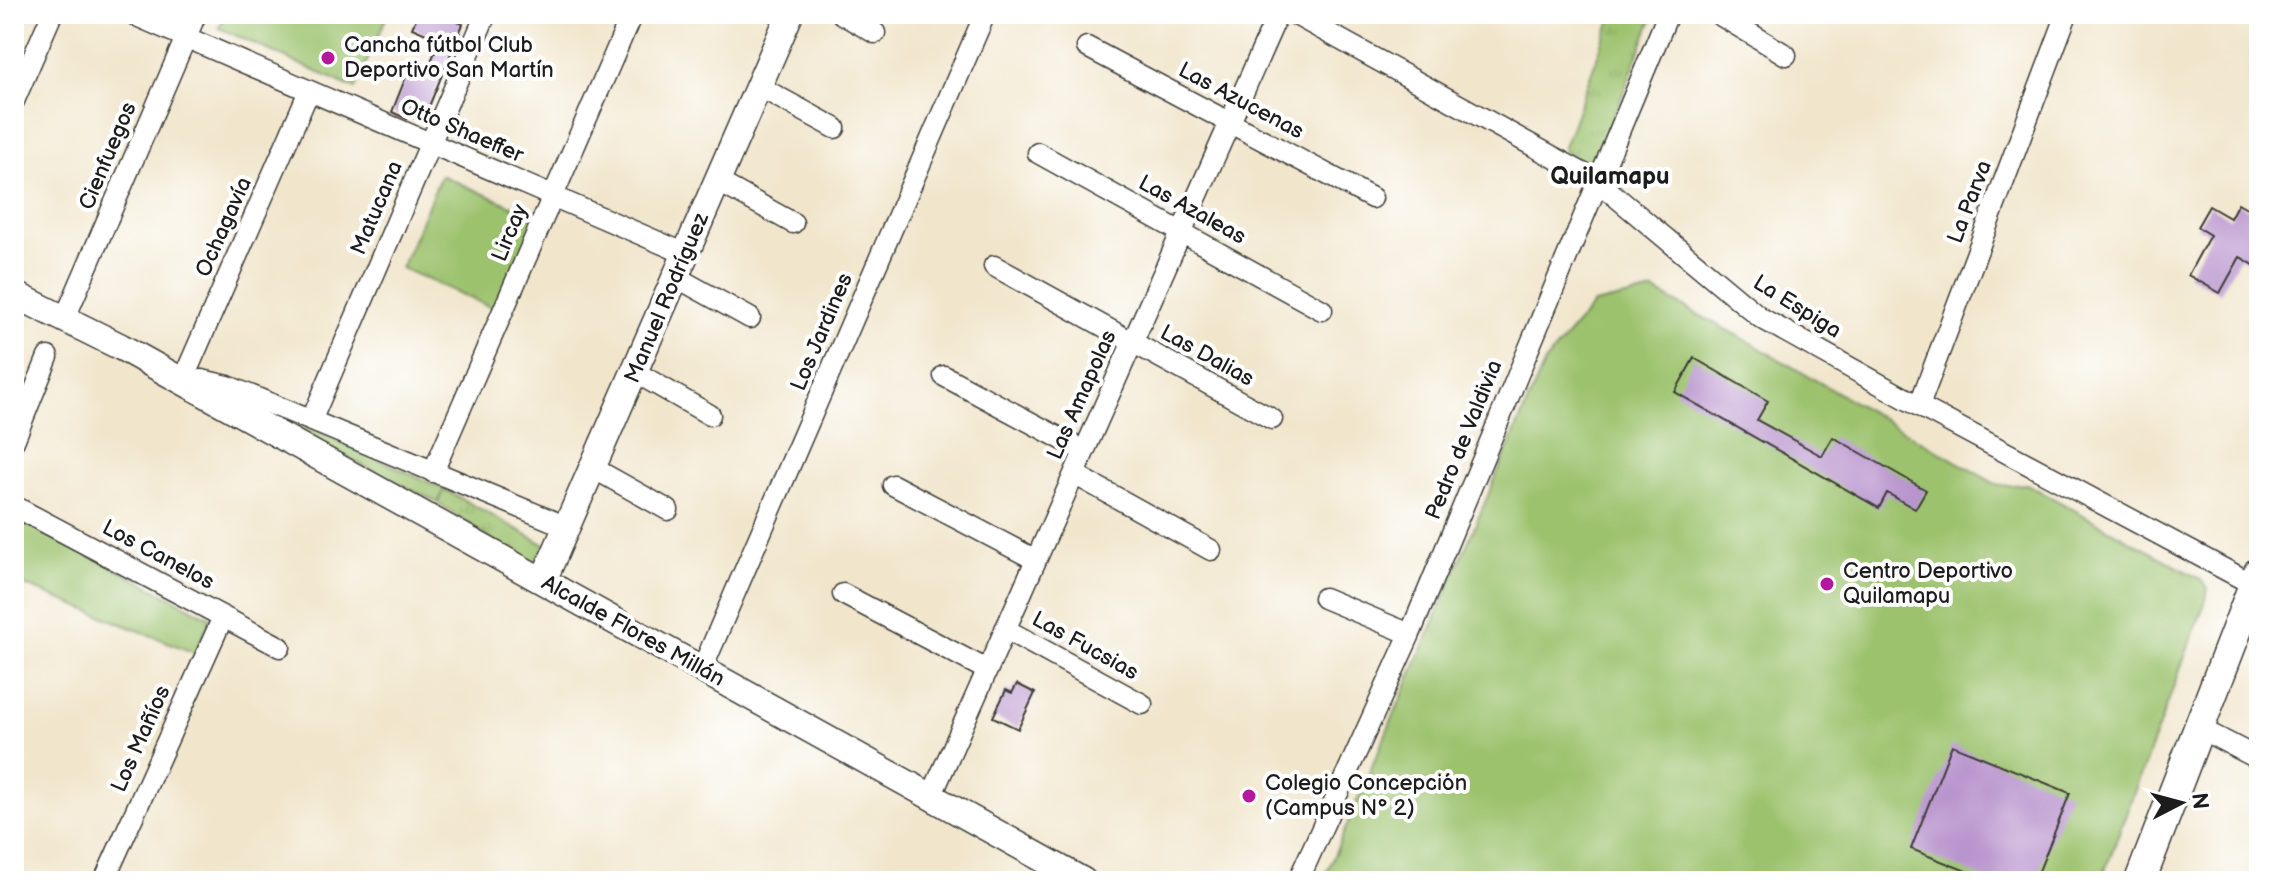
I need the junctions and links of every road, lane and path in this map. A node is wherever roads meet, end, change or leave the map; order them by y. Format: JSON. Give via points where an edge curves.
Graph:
{"nodes":[{"id":1,"x":52,"y":14,"type":"edge"},
{"id":2,"x":132,"y":14,"type":"edge"},
{"id":3,"x":196,"y":14,"type":"edge"},
{"id":4,"x":486,"y":14,"type":"edge"},
{"id":5,"x":632,"y":14,"type":"edge"},
{"id":6,"x":790,"y":14,"type":"edge"},
{"id":7,"x":842,"y":14,"type":"edge"},
{"id":8,"x":985,"y":14,"type":"edge"},
{"id":9,"x":1278,"y":14,"type":"edge"},
{"id":10,"x":1294,"y":14,"type":"edge"},
{"id":11,"x":1668,"y":14,"type":"edge"},
{"id":12,"x":1718,"y":14,"type":"edge"},
{"id":13,"x":2067,"y":14,"type":"edge"},
{"id":14,"x":875,"y":33,"type":"dead end"},
{"id":15,"x":186,"y":37,"type":"junction"},
{"id":16,"x":1087,"y":47,"type":"dead end"},
{"id":17,"x":1786,"y":55,"type":"dead end"},
{"id":18,"x":758,"y":86,"type":"junction"},
{"id":19,"x":309,"y":91,"type":"junction"},
{"id":20,"x":14,"y":101,"type":"edge"},
{"id":21,"x":1230,"y":123,"type":"junction"},
{"id":22,"x":835,"y":128,"type":"dead end"},
{"id":23,"x":431,"y":143,"type":"junction"},
{"id":24,"x":1038,"y":153,"type":"dead end"},
{"id":25,"x":717,"y":181,"type":"junction"},
{"id":26,"x":1597,"y":181,"type":"junction"},
{"id":27,"x":553,"y":196,"type":"junction"},
{"id":28,"x":1372,"y":198,"type":"dead end"},
{"id":29,"x":793,"y":223,"type":"dead end"},
{"id":30,"x":1181,"y":232,"type":"junction"},
{"id":31,"x":681,"y":266,"type":"junction"},
{"id":32,"x":994,"y":266,"type":"dead end"},
{"id":33,"x":14,"y":294,"type":"edge"},
{"id":34,"x":1322,"y":310,"type":"dead end"},
{"id":35,"x":65,"y":318,"type":"junction"},
{"id":36,"x":750,"y":318,"type":"dead end"},
{"id":37,"x":1132,"y":343,"type":"junction"},
{"id":38,"x":48,"y":357,"type":"dead end"},
{"id":39,"x":635,"y":372,"type":"junction"},
{"id":40,"x":944,"y":376,"type":"dead end"},
{"id":41,"x":182,"y":382,"type":"junction"},
{"id":42,"x":1919,"y":406,"type":"junction"},
{"id":43,"x":710,"y":415,"type":"dead end"},
{"id":44,"x":1272,"y":419,"type":"dead end"},
{"id":45,"x":311,"y":421,"type":"junction"},
{"id":46,"x":16,"y":428,"type":"edge"},
{"id":47,"x":1084,"y":451,"type":"junction"},
{"id":48,"x":593,"y":468,"type":"junction"},
{"id":49,"x":433,"y":472,"type":"junction"},
{"id":50,"x":1074,"y":474,"type":"junction"},
{"id":51,"x":893,"y":485,"type":"dead end"},
{"id":52,"x":14,"y":506,"type":"edge"},
{"id":53,"x":668,"y":510,"type":"dead end"},
{"id":54,"x":567,"y":527,"type":"junction"},
{"id":55,"x":1211,"y":550,"type":"dead end"},
{"id":56,"x":1036,"y":560,"type":"junction"},
{"id":57,"x":2256,"y":578,"type":"edge"},
{"id":58,"x":543,"y":581,"type":"junction"},
{"id":59,"x":843,"y":594,"type":"dead end"},
{"id":60,"x":1324,"y":598,"type":"dead end"},
{"id":61,"x":223,"y":617,"type":"junction"},
{"id":62,"x":1005,"y":629,"type":"junction"},
{"id":63,"x":1410,"y":634,"type":"junction"},
{"id":64,"x":280,"y":647,"type":"dead end"},
{"id":65,"x":702,"y":669,"type":"junction"},
{"id":66,"x":987,"y":670,"type":"junction"},
{"id":67,"x":1142,"y":704,"type":"dead end"},
{"id":68,"x":2199,"y":728,"type":"junction"},
{"id":69,"x":2259,"y":759,"type":"edge"},
{"id":70,"x":931,"y":797,"type":"junction"},
{"id":71,"x":104,"y":881,"type":"edge"},
{"id":72,"x":1083,"y":881,"type":"edge"},
{"id":73,"x":1298,"y":881,"type":"edge"},
{"id":74,"x":2140,"y":881,"type":"edge"}],
"edges":[{"from":1,"to":20,"type":"street"},
{"from":2,"to":15,"type":"street","name":"Otto Shaeffer"},
{"from":3,"to":15,"type":"street","name":"Cienfuegos"},
{"from":4,"to":23,"type":"street","name":"Matucana"},
{"from":5,"to":27,"type":"street","name":"Lircay"},
{"from":6,"to":18,"type":"street","name":"Manuel Rodríguez"},
{"from":7,"to":14,"type":"street"},
{"from":8,"to":65,"type":"street","name":"Los Jardines"},
{"from":9,"to":21,"type":"street","name":"Las Amapolas"},
{"from":10,"to":26,"type":"street","name":"La Espiga"},
{"from":11,"to":26,"type":"street","name":"Pedro de Valdivia"},
{"from":12,"to":17,"type":"street"},
{"from":13,"to":42,"type":"street","name":"La Parva"},
{"from":15,"to":19,"type":"street","name":"Otto Shaeffer"},
{"from":15,"to":35,"type":"street","name":"Cienfuegos"},
{"from":16,"to":21,"type":"street","name":"Las Azucenas"},
{"from":18,"to":22,"type":"street"},
{"from":18,"to":25,"type":"street","name":"Manuel Rodríguez"},
{"from":19,"to":23,"type":"street","name":"Otto Shaeffer"},
{"from":19,"to":41,"type":"street","name":"Ochagavía"},
{"from":21,"to":28,"type":"street","name":"Las Azucenas"},
{"from":21,"to":30,"type":"street","name":"Las Amapolas"},
{"from":23,"to":27,"type":"street","name":"Otto Shaeffer"},
{"from":23,"to":45,"type":"street","name":"Matucana"},
{"from":24,"to":30,"type":"street","name":"Las Azaleas"},
{"from":25,"to":29,"type":"street"},
{"from":25,"to":31,"type":"street","name":"Manuel Rodríguez"},
{"from":26,"to":42,"type":"street","name":"La Espiga","via":[[1761,318]]},
{"from":26,"to":63,"type":"street","name":"Pedro de Valdivia"},
{"from":27,"to":31,"type":"street","name":"Otto Shaeffer"},
{"from":27,"to":49,"type":"street","name":"Lircay"},
{"from":30,"to":34,"type":"street","name":"Las Azaleas"},
{"from":30,"to":37,"type":"street","name":"Las Amapolas"},
{"from":31,"to":36,"type":"street","name":"Otto Shaeffer"},
{"from":31,"to":39,"type":"street","name":"Manuel Rodríguez"},
{"from":32,"to":37,"type":"street","name":"Las Dalias"},
{"from":33,"to":35,"type":"street","name":"Alcalde Flores Millán"},
{"from":35,"to":41,"type":"street","name":"Alcalde Flores Millán"},
{"from":37,"to":44,"type":"street","name":"Las Dalias"},
{"from":37,"to":47,"type":"street","name":"Las Amapolas"},
{"from":38,"to":46,"type":"street"},
{"from":39,"to":43,"type":"street"},
{"from":39,"to":48,"type":"street","name":"Manuel Rodríguez"},
{"from":40,"to":47,"type":"street"},
{"from":41,"to":45,"type":"street","name":"Alcalde Flores Millán","via":[[215,382]]},
{"from":41,"to":58,"type":"street","name":"Alcalde Flores Millán"},
{"from":42,"to":57,"type":"street","name":"La Espiga"},
{"from":45,"to":49,"type":"street","name":"Alcalde Flores Millán"},
{"from":47,"to":50,"type":"street","name":"Las Amapolas"},
{"from":48,"to":53,"type":"street"},
{"from":48,"to":54,"type":"street","name":"Manuel Rodríguez"},
{"from":49,"to":54,"type":"street","name":"Alcalde Flores Millán"},
{"from":50,"to":55,"type":"street"},
{"from":50,"to":56,"type":"street","name":"Las Amapolas"},
{"from":51,"to":56,"type":"street"},
{"from":52,"to":61,"type":"street","name":"Los Canelos"},
{"from":54,"to":58,"type":"street","name":"Manuel Rodríguez"},
{"from":56,"to":62,"type":"street","name":"Las Amapolas"},
{"from":57,"to":68,"type":"main road"},
{"from":58,"to":65,"type":"street","name":"Alcalde Flores Millán"},
{"from":59,"to":66,"type":"street"},
{"from":60,"to":63,"type":"street"},
{"from":61,"to":64,"type":"street","name":"Los Canelos"},
{"from":61,"to":71,"type":"street","name":"Los Mañíos"},
{"from":62,"to":66,"type":"street","name":"Las Amapolas"},
{"from":62,"to":67,"type":"street","name":"Las Fucsias"},
{"from":63,"to":73,"type":"street","name":"Pedro de Valdivia"},
{"from":65,"to":70,"type":"street","name":"Alcalde Flores Millán"},
{"from":66,"to":70,"type":"street","name":"Las Amapolas"},
{"from":68,"to":69,"type":"street"},
{"from":68,"to":74,"type":"main road"},
{"from":70,"to":72,"type":"street","name":"Alcalde Flores Millán"}]}
